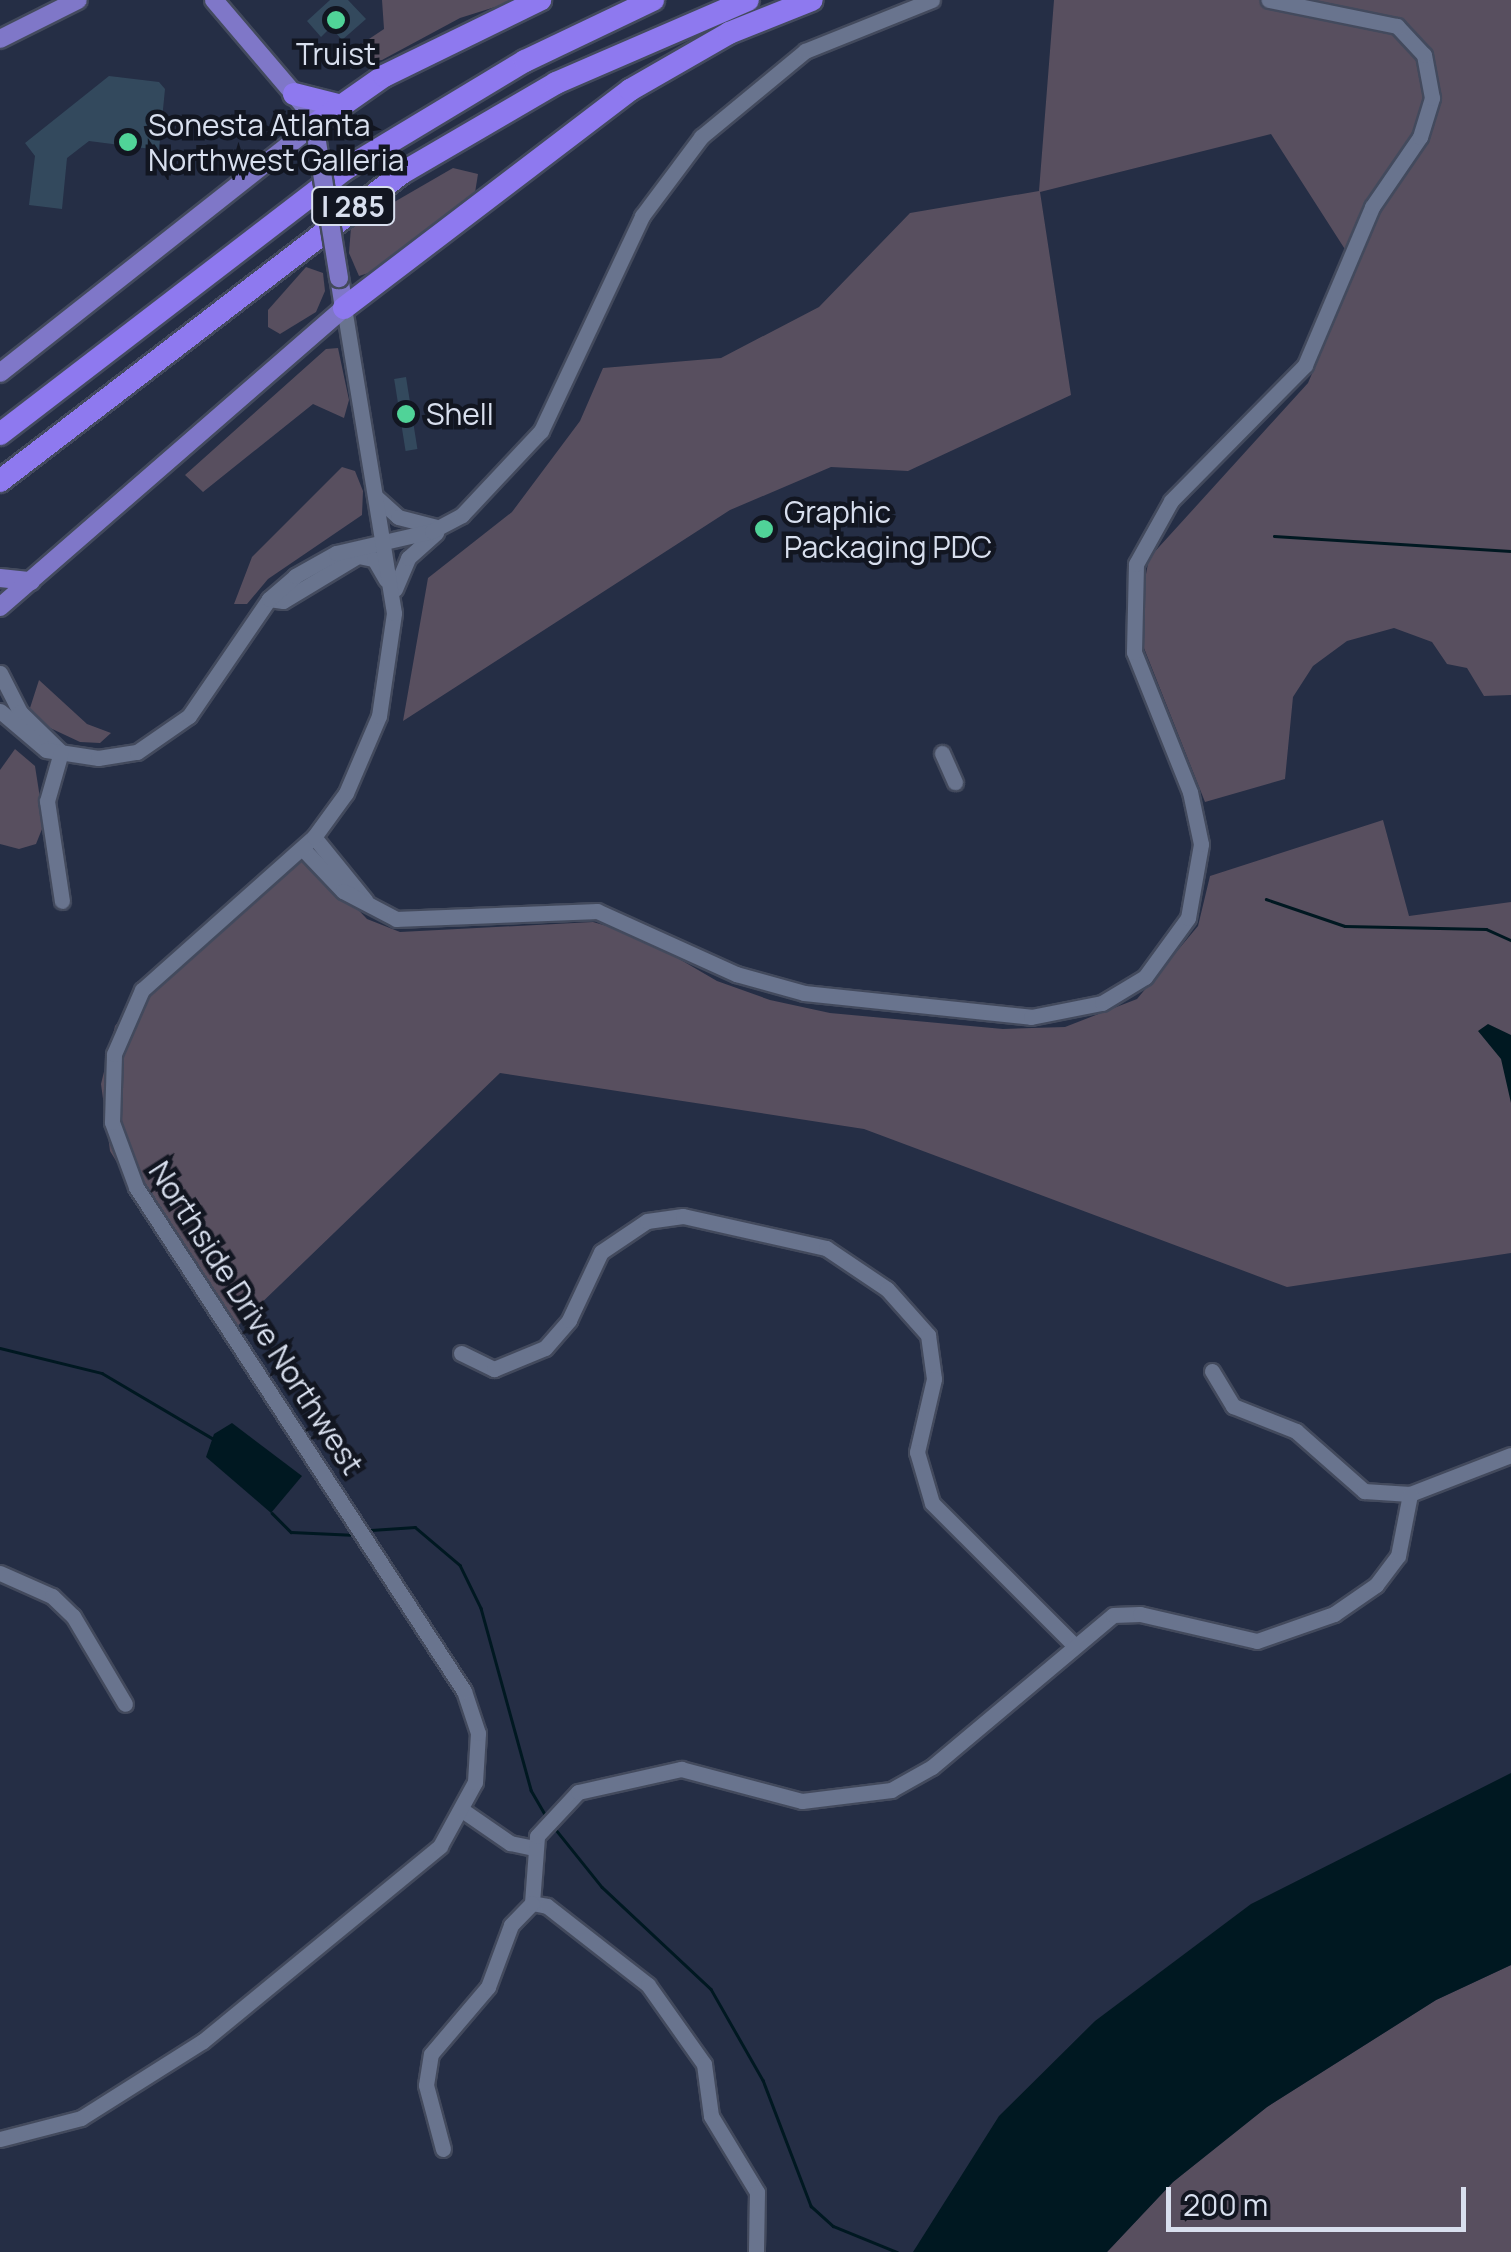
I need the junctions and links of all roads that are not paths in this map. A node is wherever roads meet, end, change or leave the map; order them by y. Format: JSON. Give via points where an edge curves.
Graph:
{"nodes":[{"id":1,"x":78,"y":0,"type":"edge"},
{"id":2,"x":214,"y":0,"type":"edge"},
{"id":3,"x":540,"y":0,"type":"edge"},
{"id":4,"x":653,"y":0,"type":"edge"},
{"id":5,"x":748,"y":0,"type":"edge"},
{"id":6,"x":812,"y":0,"type":"edge"},
{"id":7,"x":932,"y":0,"type":"edge"},
{"id":8,"x":1269,"y":0,"type":"edge"},
{"id":9,"x":0,"y":39,"type":"edge"},
{"id":10,"x":294,"y":94,"type":"junction"},
{"id":11,"x":342,"y":106,"type":"junction"},
{"id":12,"x":315,"y":133,"type":"junction"},
{"id":13,"x":344,"y":308,"type":"junction"},
{"id":14,"x":0,"y":373,"type":"edge"},
{"id":15,"x":0,"y":434,"type":"edge"},
{"id":16,"x":0,"y":482,"type":"edge"},
{"id":17,"x":374,"y":494,"type":"junction"},
{"id":18,"x":443,"y":527,"type":"junction"},
{"id":19,"x":382,"y":541,"type":"junction"},
{"id":20,"x":0,"y":578,"type":"edge"},
{"id":21,"x":31,"y":582,"type":"junction"},
{"id":22,"x":392,"y":598,"type":"junction"},
{"id":23,"x":269,"y":599,"type":"junction"},
{"id":24,"x":1,"y":608,"type":"edge"},
{"id":25,"x":0,"y":672,"type":"edge"},
{"id":26,"x":0,"y":711,"type":"edge"},
{"id":27,"x":62,"y":752,"type":"junction"},
{"id":28,"x":942,"y":753,"type":"dead end"},
{"id":29,"x":956,"y":782,"type":"dead end"},
{"id":30,"x":309,"y":843,"type":"junction"},
{"id":31,"x":62,"y":901,"type":"dead end"},
{"id":32,"x":461,"y":1353,"type":"dead end"},
{"id":33,"x":1212,"y":1371,"type":"dead end"},
{"id":34,"x":1511,"y":1456,"type":"edge"},
{"id":35,"x":1410,"y":1494,"type":"junction"},
{"id":36,"x":0,"y":1573,"type":"edge"},
{"id":37,"x":1073,"y":1644,"type":"junction"},
{"id":38,"x":125,"y":1704,"type":"dead end"},
{"id":39,"x":466,"y":1812,"type":"junction"},
{"id":40,"x":534,"y":1848,"type":"junction"},
{"id":41,"x":532,"y":1903,"type":"junction"},
{"id":42,"x":0,"y":2139,"type":"edge"},
{"id":43,"x":443,"y":2149,"type":"dead end"},
{"id":44,"x":756,"y":2252,"type":"edge"}],
"edges":[{"from":1,"to":9,"type":"main road"},
{"from":2,"to":10,"type":"main road","name":"Northside Drive Northwest"},
{"from":3,"to":11,"type":"highway","via":[[458,36]]},
{"from":4,"to":15,"type":"highway","number":"I 285","via":[[525,61],[344,170]]},
{"from":5,"to":16,"type":"highway","number":"I 285","via":[[556,82],[402,173]]},
{"from":6,"to":13,"type":"highway","via":[[696,49],[630,90]]},
{"from":7,"to":18,"type":"street","via":[[804,51],[711,127],[642,216],[540,431],[489,493]]},
{"from":8,"to":30,"type":"street","via":[[1397,26],[1424,55],[1432,98],[1420,137],[1372,207],[1306,365],[1170,501],[1136,564],[1134,652],[1190,792],[1201,844],[1194,902],[1159,963],[1086,1008],[986,1017],[765,984],[596,911],[413,921],[368,905]]},
{"from":10,"to":11,"type":"highway"},
{"from":10,"to":12,"type":"main road","name":"Northside Drive Northwest"},
{"from":11,"to":12,"type":"highway"},
{"from":12,"to":13,"type":"main road","name":"Northside Drive Northwest","bridge":true},
{"from":12,"to":14,"type":"main road"},
{"from":13,"to":17,"type":"street","name":"Northside Drive Northwest"},
{"from":13,"to":21,"type":"main road"},
{"from":17,"to":18,"type":"street","via":[[398,516]]},
{"from":17,"to":19,"type":"street","name":"Northside Drive Northwest"},
{"from":18,"to":19,"type":"street"},
{"from":18,"to":22,"type":"street","via":[[408,558]]},
{"from":19,"to":22,"type":"street","name":"Northside Drive Northwest"},
{"from":19,"to":23,"type":"street","via":[[320,561]]},
{"from":20,"to":21,"type":"main road"},
{"from":21,"to":24,"type":"main road"},
{"from":22,"to":23,"type":"street","via":[[374,559],[358,556],[283,601]]},
{"from":22,"to":30,"type":"street","name":"Northside Drive Northwest","via":[[386,685],[369,746]]},
{"from":23,"to":27,"type":"street","via":[[189,716],[162,740],[111,758]]},
{"from":25,"to":27,"type":"street","via":[[20,712]]},
{"from":26,"to":27,"type":"street","via":[[34,744]]},
{"from":27,"to":31,"type":"street","via":[[47,801]]},
{"from":28,"to":29,"type":"street"},
{"from":30,"to":39,"type":"street","name":"Northside Drive Northwest","via":[[142,990],[114,1054],[112,1122],[136,1187],[464,1691],[479,1750]]},
{"from":32,"to":37,"type":"street","via":[[494,1369],[545,1348],[569,1320],[600,1252],[646,1220],[683,1216],[826,1248],[887,1288],[928,1336],[934,1379],[918,1452],[933,1504]]},
{"from":33,"to":35,"type":"street","via":[[1233,1406],[1296,1431],[1350,1484]]},
{"from":34,"to":35,"type":"street"},
{"from":35,"to":37,"type":"street","via":[[1404,1543],[1389,1570],[1308,1629],[1240,1640],[1126,1613],[1101,1620]]},
{"from":36,"to":38,"type":"street","via":[[52,1596],[73,1616]]},
{"from":37,"to":40,"type":"street","via":[[932,1767],[891,1790],[820,1802],[718,1775],[648,1770],[560,1804]]},
{"from":39,"to":40,"type":"street","via":[[510,1843]]},
{"from":39,"to":42,"type":"street","via":[[440,1846],[168,2066],[80,2118]]},
{"from":40,"to":41,"type":"street"},
{"from":41,"to":43,"type":"street","via":[[510,1925],[488,1987],[431,2054],[426,2084]]},
{"from":41,"to":44,"type":"street","via":[[547,1906],[648,1985],[704,2064],[710,2116],[757,2192]]}]}
